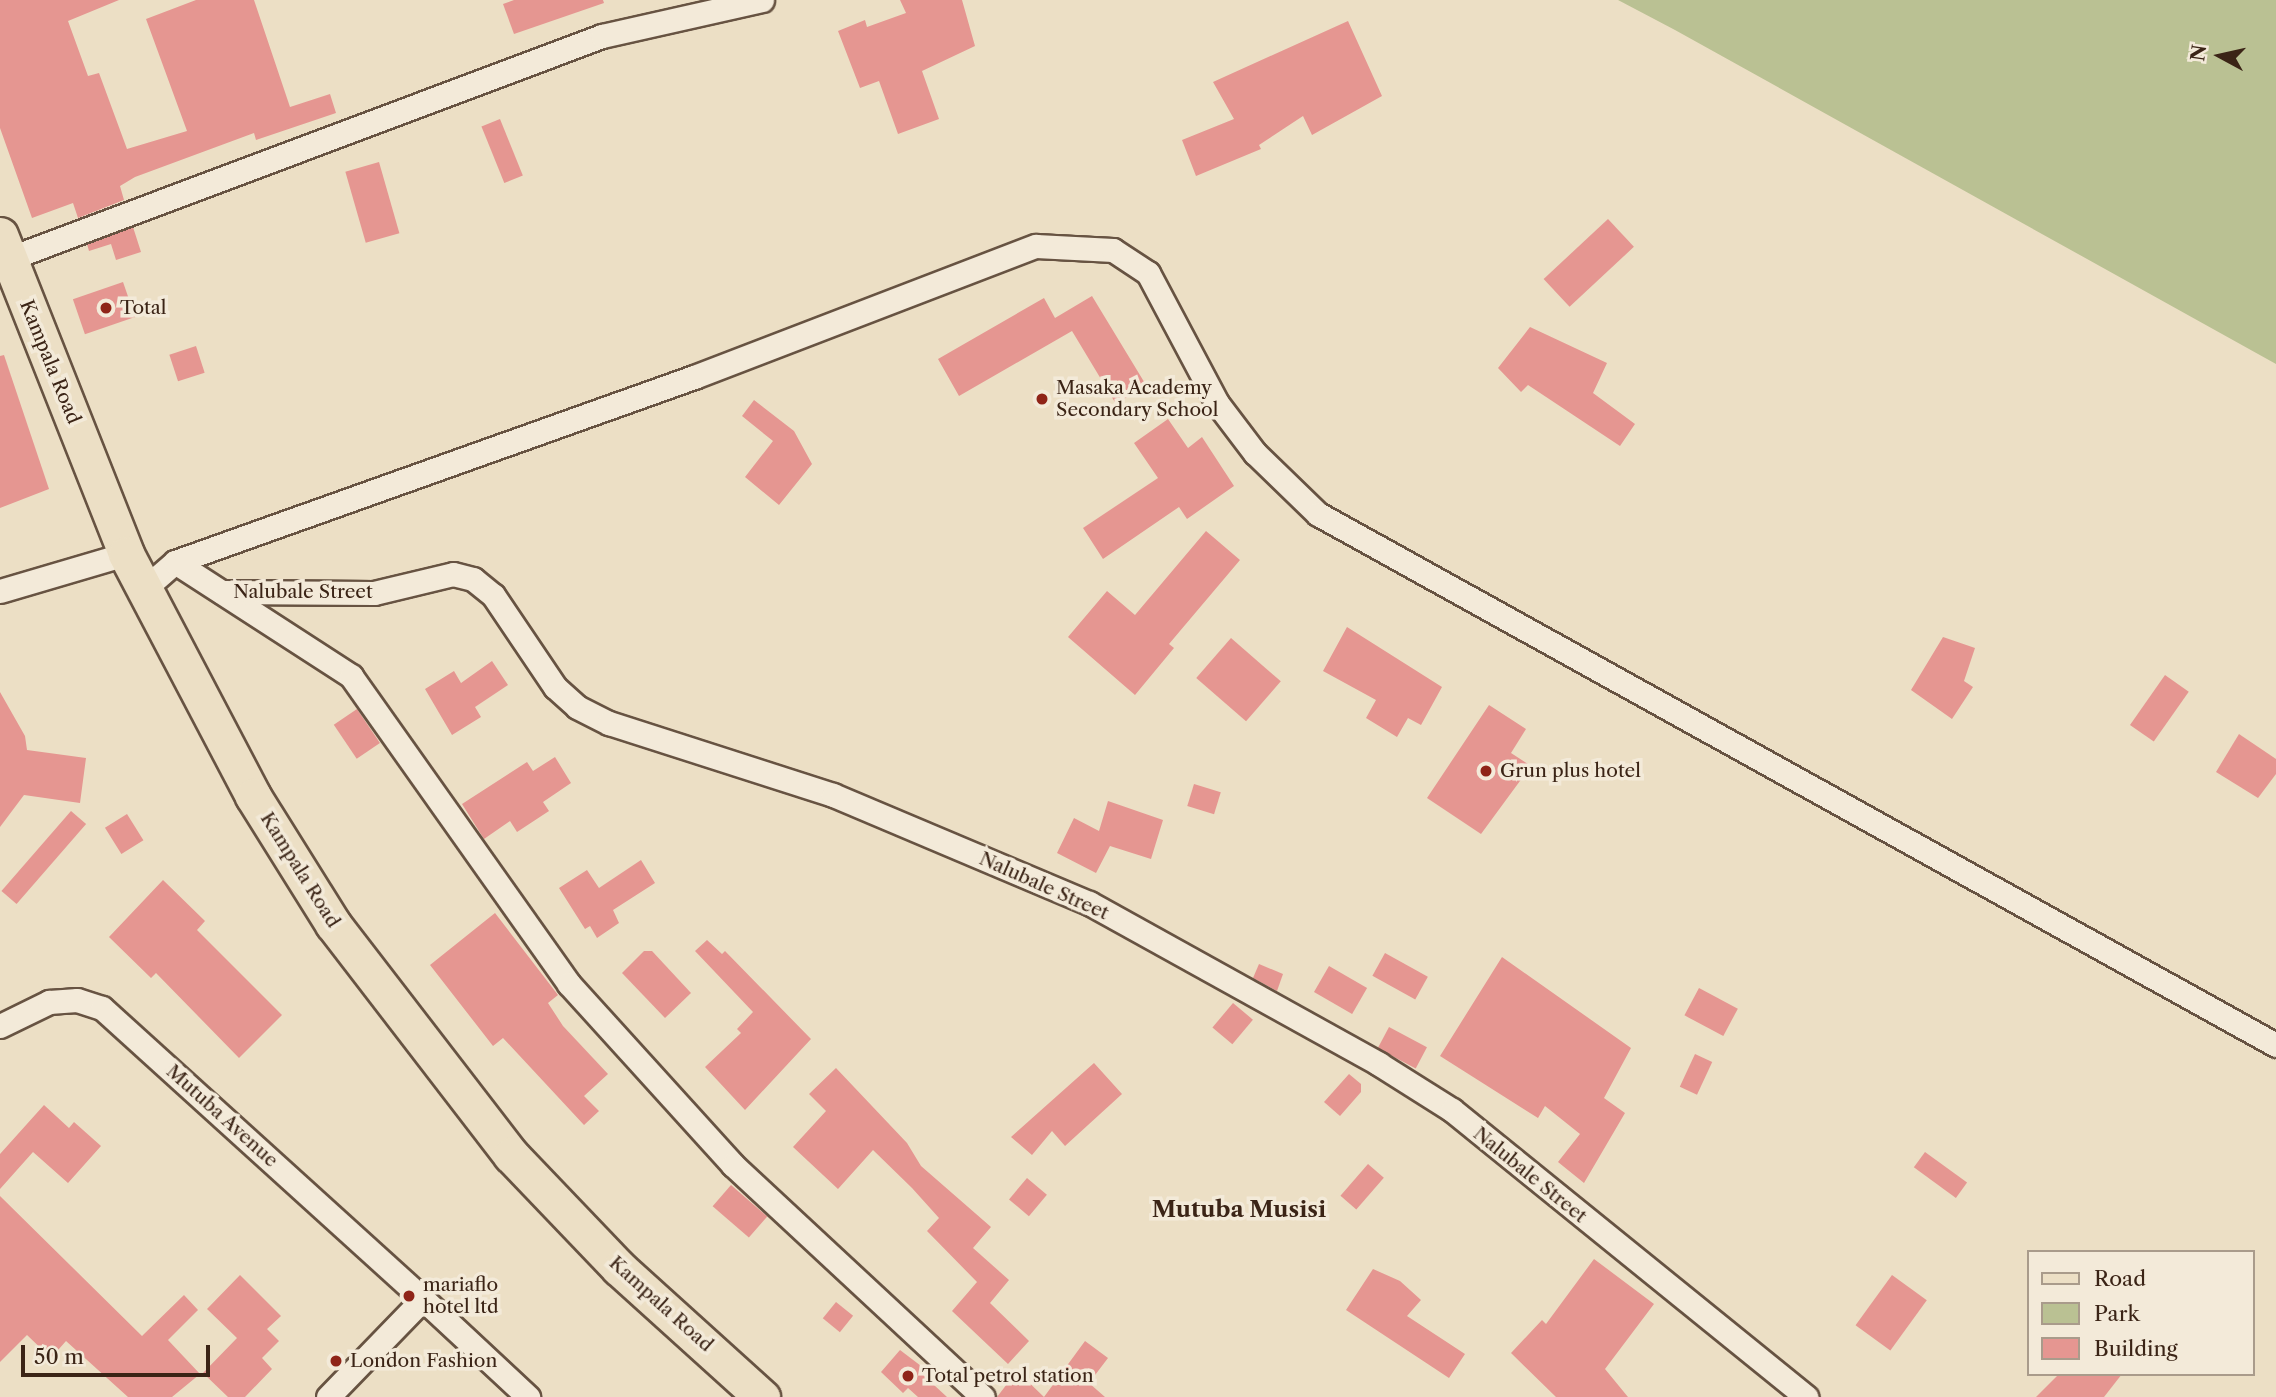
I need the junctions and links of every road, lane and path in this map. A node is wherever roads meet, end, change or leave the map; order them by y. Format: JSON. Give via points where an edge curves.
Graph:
{"nodes":[{"id":1,"x":762,"y":0,"type":"edge"},
{"id":2,"x":3,"y":252,"type":"edge"},
{"id":3,"x":126,"y":554,"type":"junction"},
{"id":4,"x":175,"y":562,"type":"junction"},
{"id":5,"x":144,"y":589,"type":"junction"},
{"id":6,"x":0,"y":591,"type":"edge"},
{"id":7,"x":222,"y":592,"type":"junction"},
{"id":8,"x":0,"y":1026,"type":"edge"},
{"id":9,"x":2276,"y":1045,"type":"edge"},
{"id":10,"x":423,"y":1298,"type":"junction"},
{"id":11,"x":746,"y":1392,"type":"edge"},
{"id":12,"x":328,"y":1397,"type":"edge"},
{"id":13,"x":528,"y":1397,"type":"edge"},
{"id":14,"x":982,"y":1397,"type":"edge"},
{"id":15,"x":1806,"y":1397,"type":"edge"}],
"edges":[{"from":1,"to":2,"type":"street","via":[[602,36]]},
{"from":2,"to":3,"type":"main road","name":"Kampala Road"},
{"from":3,"to":5,"type":"main road","name":"Kampala Road"},
{"from":3,"to":6,"type":"street"},
{"from":4,"to":5,"type":"street"},
{"from":4,"to":7,"type":"street"},
{"from":4,"to":9,"type":"street","via":[[694,377],[1036,246],[1114,250],[1148,273],[1217,402],[1255,453],[1318,514]]},
{"from":5,"to":11,"type":"main road","name":"Kampala Road","via":[[253,796],[333,924],[426,1050],[511,1154]]},
{"from":7,"to":14,"type":"street","via":[[359,684],[569,984],[733,1165]]},
{"from":7,"to":15,"type":"street","name":"Nalubale Street","via":[[374,593],[453,574],[473,579],[493,595],[555,687],[577,706],[609,723],[833,795],[1089,903],[1379,1064],[1452,1110]]},
{"from":8,"to":10,"type":"street","name":"Mutuba Avenue","via":[[49,1002],[77,1000],[102,1008]]},
{"from":10,"to":12,"type":"street"},
{"from":10,"to":13,"type":"street","name":"Mutuba Avenue"}]}
